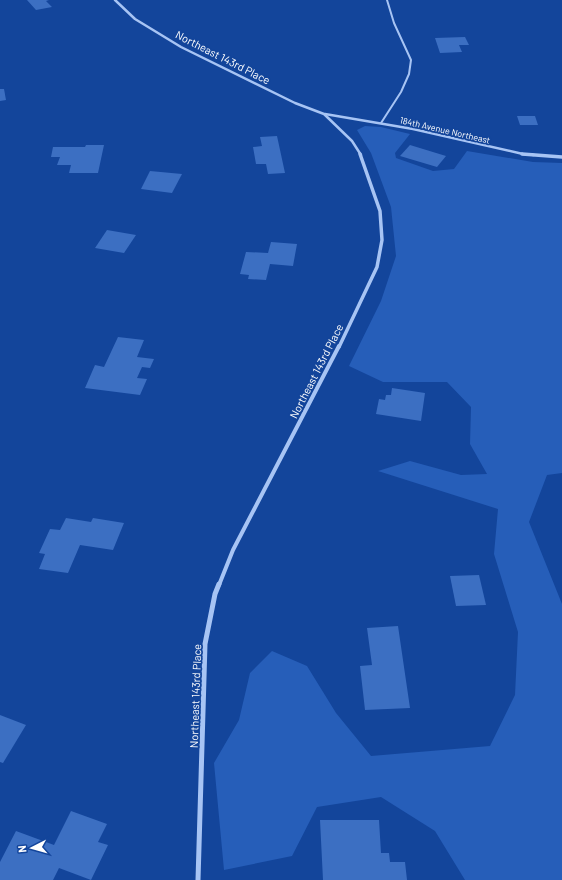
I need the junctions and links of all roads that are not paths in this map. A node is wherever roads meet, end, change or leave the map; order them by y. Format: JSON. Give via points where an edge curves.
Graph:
{"nodes":[{"id":1,"x":115,"y":0,"type":"edge"},
{"id":2,"x":388,"y":0,"type":"edge"},
{"id":3,"x":324,"y":114,"type":"junction"},
{"id":4,"x":381,"y":123,"type":"junction"},
{"id":5,"x":562,"y":157,"type":"edge"},
{"id":6,"x":198,"y":880,"type":"edge"}],
"edges":[{"from":1,"to":3,"type":"street","name":"Northeast 143rd Place","via":[[135,18],[181,47]]},
{"from":2,"to":4,"type":"lane","via":[[394,23],[411,60],[409,74],[401,92]]},
{"from":3,"to":4,"type":"street","name":"184th Avenue Northeast"},
{"from":3,"to":6,"type":"street","name":"Northeast 143rd Place","via":[[352,141],[362,157],[380,211],[382,240],[377,268],[232,550],[215,594],[205,644]]},
{"from":4,"to":5,"type":"street","name":"184th Avenue Northeast","via":[[523,154]]}]}
